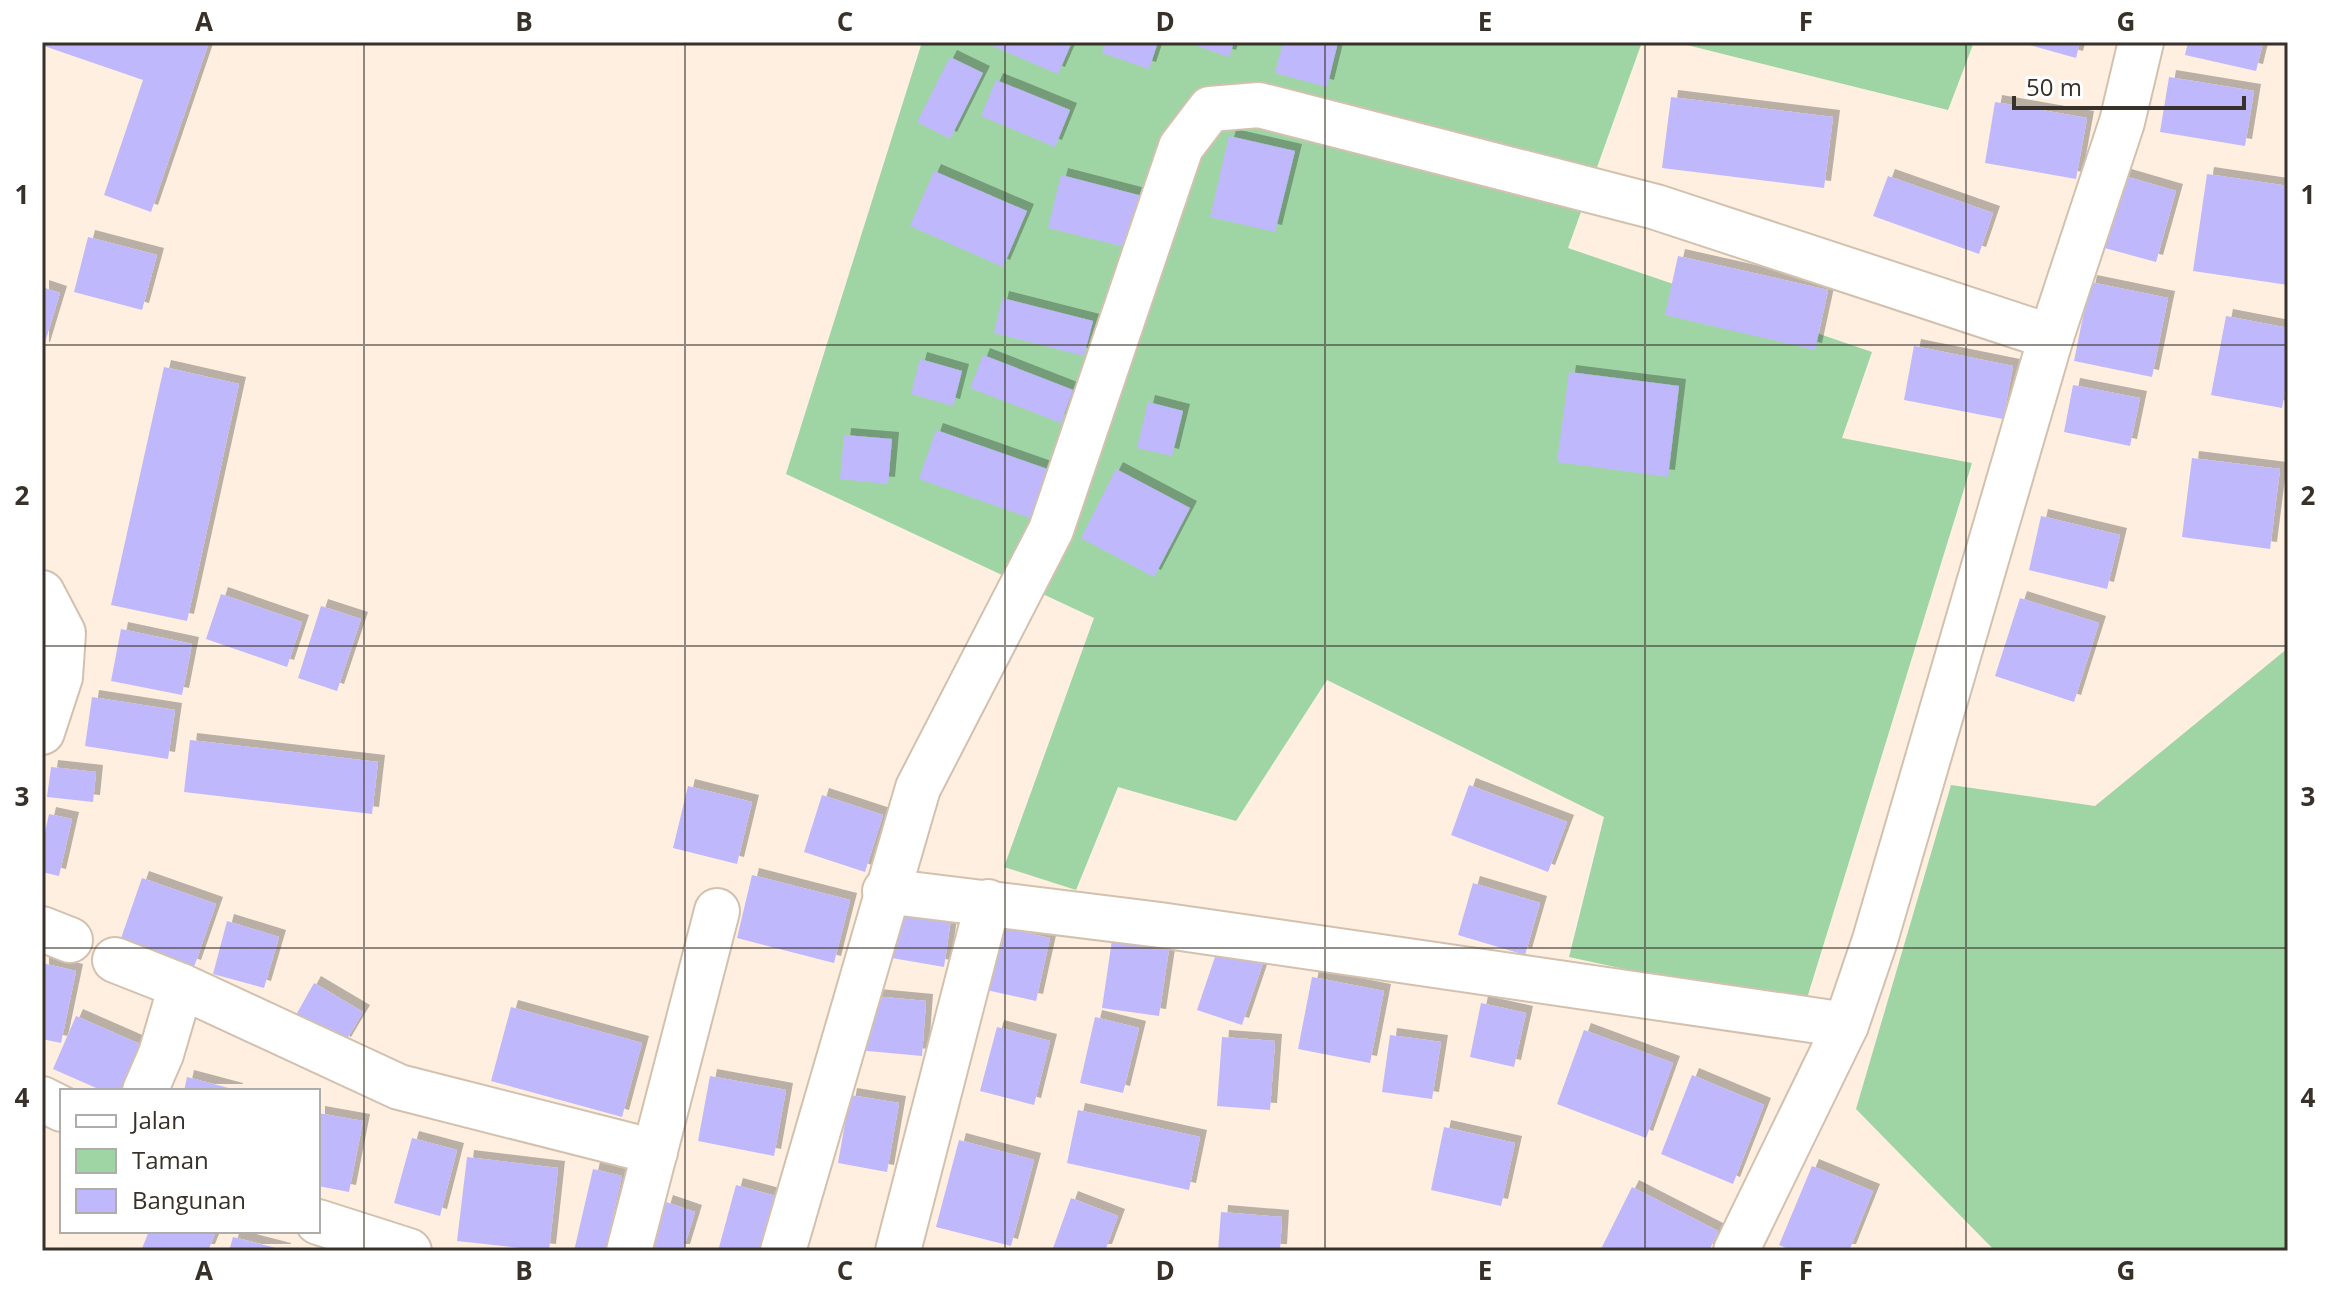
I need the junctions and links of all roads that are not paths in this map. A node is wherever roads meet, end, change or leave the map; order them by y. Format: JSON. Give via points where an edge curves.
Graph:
{"nodes":[{"id":1,"x":2141,"y":42,"type":"edge"},
{"id":2,"x":2051,"y":337,"type":"junction"},
{"id":3,"x":42,"y":593,"type":"edge"},
{"id":4,"x":42,"y":732,"type":"edge"},
{"id":5,"x":885,"y":891,"type":"junction"},
{"id":6,"x":988,"y":902,"type":"junction"},
{"id":7,"x":717,"y":911,"type":"dead end"},
{"id":8,"x":115,"y":960,"type":"dead end"},
{"id":9,"x":181,"y":986,"type":"junction"},
{"id":10,"x":1846,"y":1025,"type":"junction"},
{"id":11,"x":146,"y":1089,"type":"edge"},
{"id":12,"x":42,"y":1099,"type":"edge"},
{"id":13,"x":60,"y":1108,"type":"edge"},
{"id":14,"x":655,"y":1152,"type":"junction"},
{"id":15,"x":320,"y":1223,"type":"edge"},
{"id":16,"x":409,"y":1251,"type":"edge"},
{"id":17,"x":629,"y":1251,"type":"edge"},
{"id":18,"x":783,"y":1251,"type":"edge"},
{"id":19,"x":898,"y":1251,"type":"edge"},
{"id":20,"x":1736,"y":1251,"type":"edge"}],
"edges":[{"from":1,"to":2,"type":"street","via":[[2122,122]]},
{"from":2,"to":5,"type":"street","via":[[1656,207],[1259,105],[1210,109],[1181,147],[1051,530],[918,788]]},
{"from":2,"to":10,"type":"street"},
{"from":3,"to":4,"type":"street","via":[[63,633],[60,677]]},
{"from":5,"to":6,"type":"street"},
{"from":5,"to":18,"type":"street"},
{"from":6,"to":10,"type":"street"},
{"from":6,"to":19,"type":"street"},
{"from":7,"to":14,"type":"street"},
{"from":8,"to":9,"type":"street"},
{"from":9,"to":11,"type":"street"},
{"from":9,"to":14,"type":"street","via":[[399,1087]]},
{"from":10,"to":20,"type":"street"},
{"from":12,"to":13,"type":"street"},
{"from":14,"to":17,"type":"street"},
{"from":15,"to":16,"type":"street"}]}
